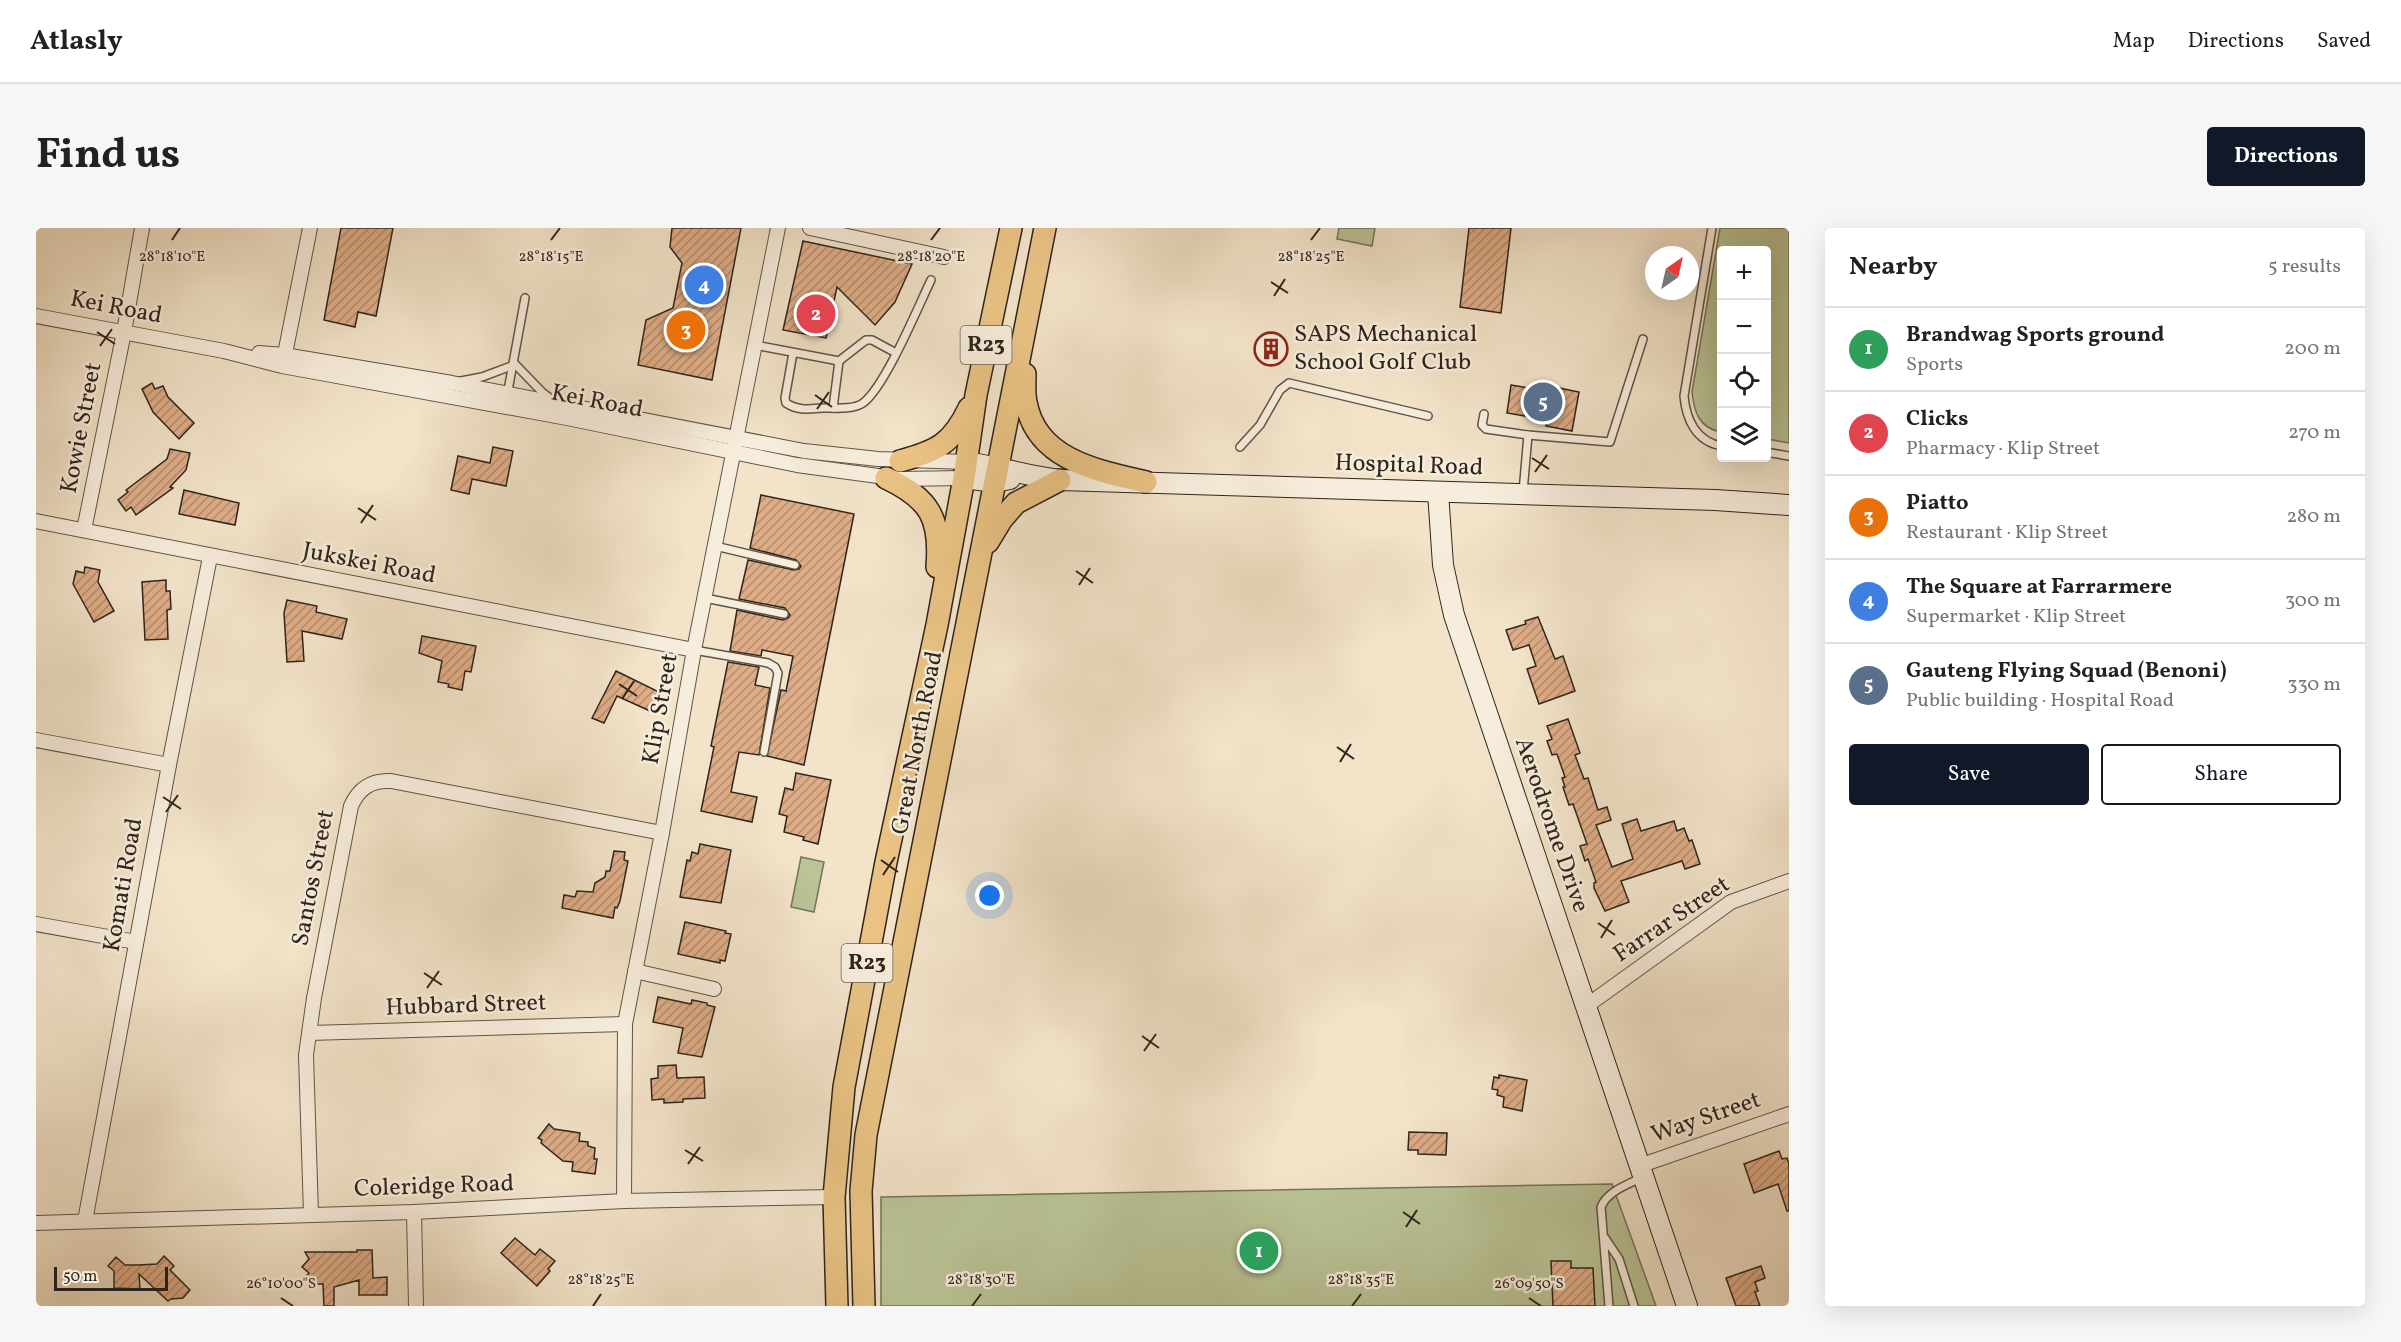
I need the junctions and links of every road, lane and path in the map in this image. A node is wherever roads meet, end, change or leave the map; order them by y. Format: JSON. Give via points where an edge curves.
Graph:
{"nodes":[{"id":1,"x":142,"y":228,"type":"edge"},
{"id":2,"x":310,"y":228,"type":"edge"},
{"id":3,"x":778,"y":228,"type":"edge"},
{"id":4,"x":810,"y":228,"type":"edge"},
{"id":5,"x":1011,"y":228,"type":"edge"},
{"id":6,"x":1045,"y":228,"type":"edge"},
{"id":7,"x":1712,"y":228,"type":"edge"},
{"id":8,"x":944,"y":257,"type":"dead end"},
{"id":9,"x":931,"y":280,"type":"dead end"},
{"id":10,"x":525,"y":298,"type":"dead end"},
{"id":11,"x":36,"y":316,"type":"edge"},
{"id":12,"x":124,"y":332,"type":"junction"},
{"id":13,"x":1643,"y":339,"type":"dead end"},
{"id":14,"x":1024,"y":341,"type":"junction"},
{"id":15,"x":755,"y":345,"type":"junction"},
{"id":16,"x":793,"y":352,"type":"junction"},
{"id":17,"x":896,"y":353,"type":"junction"},
{"id":18,"x":283,"y":361,"type":"junction"},
{"id":19,"x":839,"y":361,"type":"junction"},
{"id":20,"x":514,"y":364,"type":"junction"},
{"id":21,"x":452,"y":383,"type":"junction"},
{"id":22,"x":976,"y":395,"type":"junction"},
{"id":23,"x":506,"y":401,"type":"junction"},
{"id":24,"x":557,"y":403,"type":"junction"},
{"id":25,"x":833,"y":408,"type":"junction"},
{"id":26,"x":1484,"y":414,"type":"dead end"},
{"id":27,"x":1428,"y":416,"type":"dead end"},
{"id":28,"x":1528,"y":435,"type":"junction"},
{"id":29,"x":1717,"y":444,"type":"edge"},
{"id":30,"x":736,"y":446,"type":"junction"},
{"id":31,"x":1240,"y":447,"type":"dead end"},
{"id":32,"x":1771,"y":453,"type":"edge"},
{"id":33,"x":1789,"y":456,"type":"edge"},
{"id":34,"x":900,"y":461,"type":"junction"},
{"id":35,"x":965,"y":470,"type":"junction"},
{"id":36,"x":995,"y":474,"type":"junction"},
{"id":37,"x":886,"y":478,"type":"junction"},
{"id":38,"x":1060,"y":480,"type":"junction"},
{"id":39,"x":1146,"y":482,"type":"junction"},
{"id":40,"x":1438,"y":492,"type":"junction"},
{"id":41,"x":1523,"y":495,"type":"junction"},
{"id":42,"x":1789,"y":505,"type":"edge"},
{"id":43,"x":36,"y":521,"type":"edge"},
{"id":44,"x":84,"y":530,"type":"junction"},
{"id":45,"x":715,"y":546,"type":"junction"},
{"id":46,"x":981,"y":552,"type":"junction"},
{"id":47,"x":210,"y":557,"type":"junction"},
{"id":48,"x":795,"y":564,"type":"dead end"},
{"id":49,"x":705,"y":598,"type":"junction"},
{"id":50,"x":784,"y":614,"type":"dead end"},
{"id":51,"x":937,"y":624,"type":"junction"},
{"id":52,"x":694,"y":650,"type":"junction"},
{"id":53,"x":36,"y":740,"type":"edge"},
{"id":54,"x":764,"y":752,"type":"dead end"},
{"id":55,"x":169,"y":765,"type":"junction"},
{"id":56,"x":662,"y":833,"type":"junction"},
{"id":57,"x":1789,"y":881,"type":"edge"},
{"id":58,"x":36,"y":924,"type":"edge"},
{"id":59,"x":136,"y":942,"type":"junction"},
{"id":60,"x":635,"y":971,"type":"junction"},
{"id":61,"x":714,"y":989,"type":"dead end"},
{"id":62,"x":1586,"y":1007,"type":"junction"},
{"id":63,"x":625,"y":1024,"type":"junction"},
{"id":64,"x":309,"y":1033,"type":"junction"},
{"id":65,"x":1789,"y":1114,"type":"edge"},
{"id":66,"x":1641,"y":1171,"type":"junction"},
{"id":67,"x":834,"y":1197,"type":"junction"},
{"id":68,"x":624,"y":1201,"type":"junction"},
{"id":69,"x":414,"y":1212,"type":"junction"},
{"id":70,"x":312,"y":1214,"type":"junction"},
{"id":71,"x":85,"y":1221,"type":"junction"},
{"id":72,"x":36,"y":1223,"type":"edge"},
{"id":73,"x":1603,"y":1236,"type":"junction"},
{"id":74,"x":416,"y":1306,"type":"edge"},
{"id":75,"x":837,"y":1306,"type":"edge"},
{"id":76,"x":864,"y":1306,"type":"edge"},
{"id":77,"x":1609,"y":1306,"type":"edge"},
{"id":78,"x":1634,"y":1306,"type":"edge"},
{"id":79,"x":1687,"y":1306,"type":"edge"}],
"edges":[{"from":1,"to":12,"type":"street","name":"Kowie Street"},
{"from":2,"to":18,"type":"street"},
{"from":3,"to":15,"type":"street","name":"Klip Street"},
{"from":4,"to":8,"type":"street"},
{"from":5,"to":22,"type":"main road","name":"Great North Road","number":"R23"},
{"from":6,"to":14,"type":"main road","name":"Great North Road","number":"R23"},
{"from":7,"to":29,"type":"lane","via":[[1684,396],[1691,426],[1702,438]]},
{"from":9,"to":17,"type":"lane"},
{"from":10,"to":20,"type":"lane"},
{"from":11,"to":12,"type":"street","name":"Kei Road"},
{"from":12,"to":18,"type":"street","name":"Kei Road"},
{"from":12,"to":44,"type":"street","name":"Kowie Street"},
{"from":13,"to":28,"type":"lane","via":[[1610,442]]},
{"from":14,"to":36,"type":"main road","name":"Great North Road","number":"R23"},
{"from":14,"to":39,"type":"main road","via":[[1026,403],[1044,438],[1079,465]]},
{"from":15,"to":16,"type":"lane"},
{"from":15,"to":30,"type":"street","name":"Klip Street"},
{"from":16,"to":19,"type":"lane"},
{"from":16,"to":25,"type":"lane","via":[[786,403],[798,410]]},
{"from":17,"to":19,"type":"lane","via":[[866,340]]},
{"from":17,"to":25,"type":"lane","via":[[876,389],[863,403]]},
{"from":18,"to":21,"type":"street","name":"Kei Road"},
{"from":18,"to":23,"type":"street","name":"Kei Road"},
{"from":19,"to":25,"type":"lane"},
{"from":20,"to":21,"type":"lane"},
{"from":20,"to":23,"type":"lane"},
{"from":20,"to":24,"type":"lane"},
{"from":21,"to":23,"type":"street","name":"Kei Road"},
{"from":22,"to":34,"type":"main road","via":[[953,437],[930,453]]},
{"from":22,"to":35,"type":"main road","name":"Great North Road","number":"R23"},
{"from":23,"to":24,"type":"street","name":"Kei Road"},
{"from":23,"to":30,"type":"street","name":"Kei Road"},
{"from":24,"to":30,"type":"street","name":"Kei Road"},
{"from":26,"to":28,"type":"lane","via":[[1482,425],[1486,429]]},
{"from":27,"to":31,"type":"lane","via":[[1289,383]]},
{"from":28,"to":41,"type":"lane"},
{"from":30,"to":34,"type":"street","name":"Kei Road"},
{"from":30,"to":37,"type":"street","name":"Kei Road","via":[[830,471]]},
{"from":30,"to":45,"type":"street","name":"Klip Street"},
{"from":32,"to":33,"type":"lane"},
{"from":34,"to":35,"type":"street","name":"Kei Road"},
{"from":35,"to":36,"type":"street","name":"Hospital Road"},
{"from":35,"to":37,"type":"street","name":"Kei Road"},
{"from":35,"to":51,"type":"main road","name":"Great North Road","number":"R23"},
{"from":36,"to":38,"type":"street","name":"Hospital Road"},
{"from":36,"to":46,"type":"main road","name":"Great North Road","number":"R23"},
{"from":37,"to":51,"type":"main road","via":[[916,495],[927,506],[936,526]]},
{"from":38,"to":39,"type":"street","name":"Hospital Road"},
{"from":38,"to":46,"type":"main road","via":[[1016,503]]},
{"from":39,"to":40,"type":"street","name":"Hospital Road"},
{"from":40,"to":41,"type":"street","name":"Hospital Road"},
{"from":40,"to":62,"type":"street","name":"Aerodrome Drive","via":[[1443,565],[1454,615]]},
{"from":41,"to":42,"type":"street","name":"Hospital Road"},
{"from":43,"to":44,"type":"street","name":"Jukskei Road"},
{"from":44,"to":47,"type":"street","name":"Jukskei Road"},
{"from":45,"to":48,"type":"lane"},
{"from":45,"to":49,"type":"street","name":"Klip Street"},
{"from":46,"to":76,"type":"main road","name":"Great North Road","number":"R23","via":[[866,1135],[861,1191]]},
{"from":47,"to":52,"type":"street","name":"Jukskei Road"},
{"from":47,"to":55,"type":"street","name":"Komati Road"},
{"from":49,"to":50,"type":"lane"},
{"from":49,"to":52,"type":"street","name":"Klip Street"},
{"from":51,"to":67,"type":"main road","name":"Great North Road","number":"R23","via":[[886,862],[844,1087]]},
{"from":52,"to":54,"type":"lane","via":[[775,667],[778,673]]},
{"from":52,"to":56,"type":"street","name":"Klip Street"},
{"from":53,"to":55,"type":"street"},
{"from":55,"to":59,"type":"street","name":"Komati Road"},
{"from":56,"to":60,"type":"street","name":"Klip Street"},
{"from":56,"to":64,"type":"street","name":"Santos Street","via":[[391,781],[367,785],[351,806]]},
{"from":57,"to":62,"type":"street","name":"Farrar Street","via":[[1731,902]]},
{"from":58,"to":59,"type":"street"},
{"from":59,"to":71,"type":"street","name":"Komati Road"},
{"from":60,"to":61,"type":"street"},
{"from":60,"to":63,"type":"street","name":"Klip Street"},
{"from":62,"to":66,"type":"street","name":"Aerodrome Drive"},
{"from":63,"to":64,"type":"street","name":"Hubbard Street"},
{"from":63,"to":68,"type":"street","name":"Klip Street"},
{"from":64,"to":70,"type":"street","name":"Santos Street","via":[[305,1085]]},
{"from":65,"to":66,"type":"street","name":"Way Street"},
{"from":66,"to":73,"type":"lane","via":[[1602,1203]]},
{"from":66,"to":79,"type":"street","name":"Aerodrome Drive"},
{"from":67,"to":68,"type":"street","name":"Coleridge Road"},
{"from":67,"to":75,"type":"main road","name":"Great North Road","number":"R23"},
{"from":68,"to":69,"type":"street","name":"Coleridge Road"},
{"from":69,"to":70,"type":"street","name":"Coleridge Road"},
{"from":69,"to":74,"type":"street"},
{"from":70,"to":71,"type":"street","name":"Coleridge Road"},
{"from":71,"to":72,"type":"street","name":"Coleridge Road"},
{"from":73,"to":77,"type":"lane"},
{"from":73,"to":78,"type":"lane","via":[[1619,1259]]}]}
